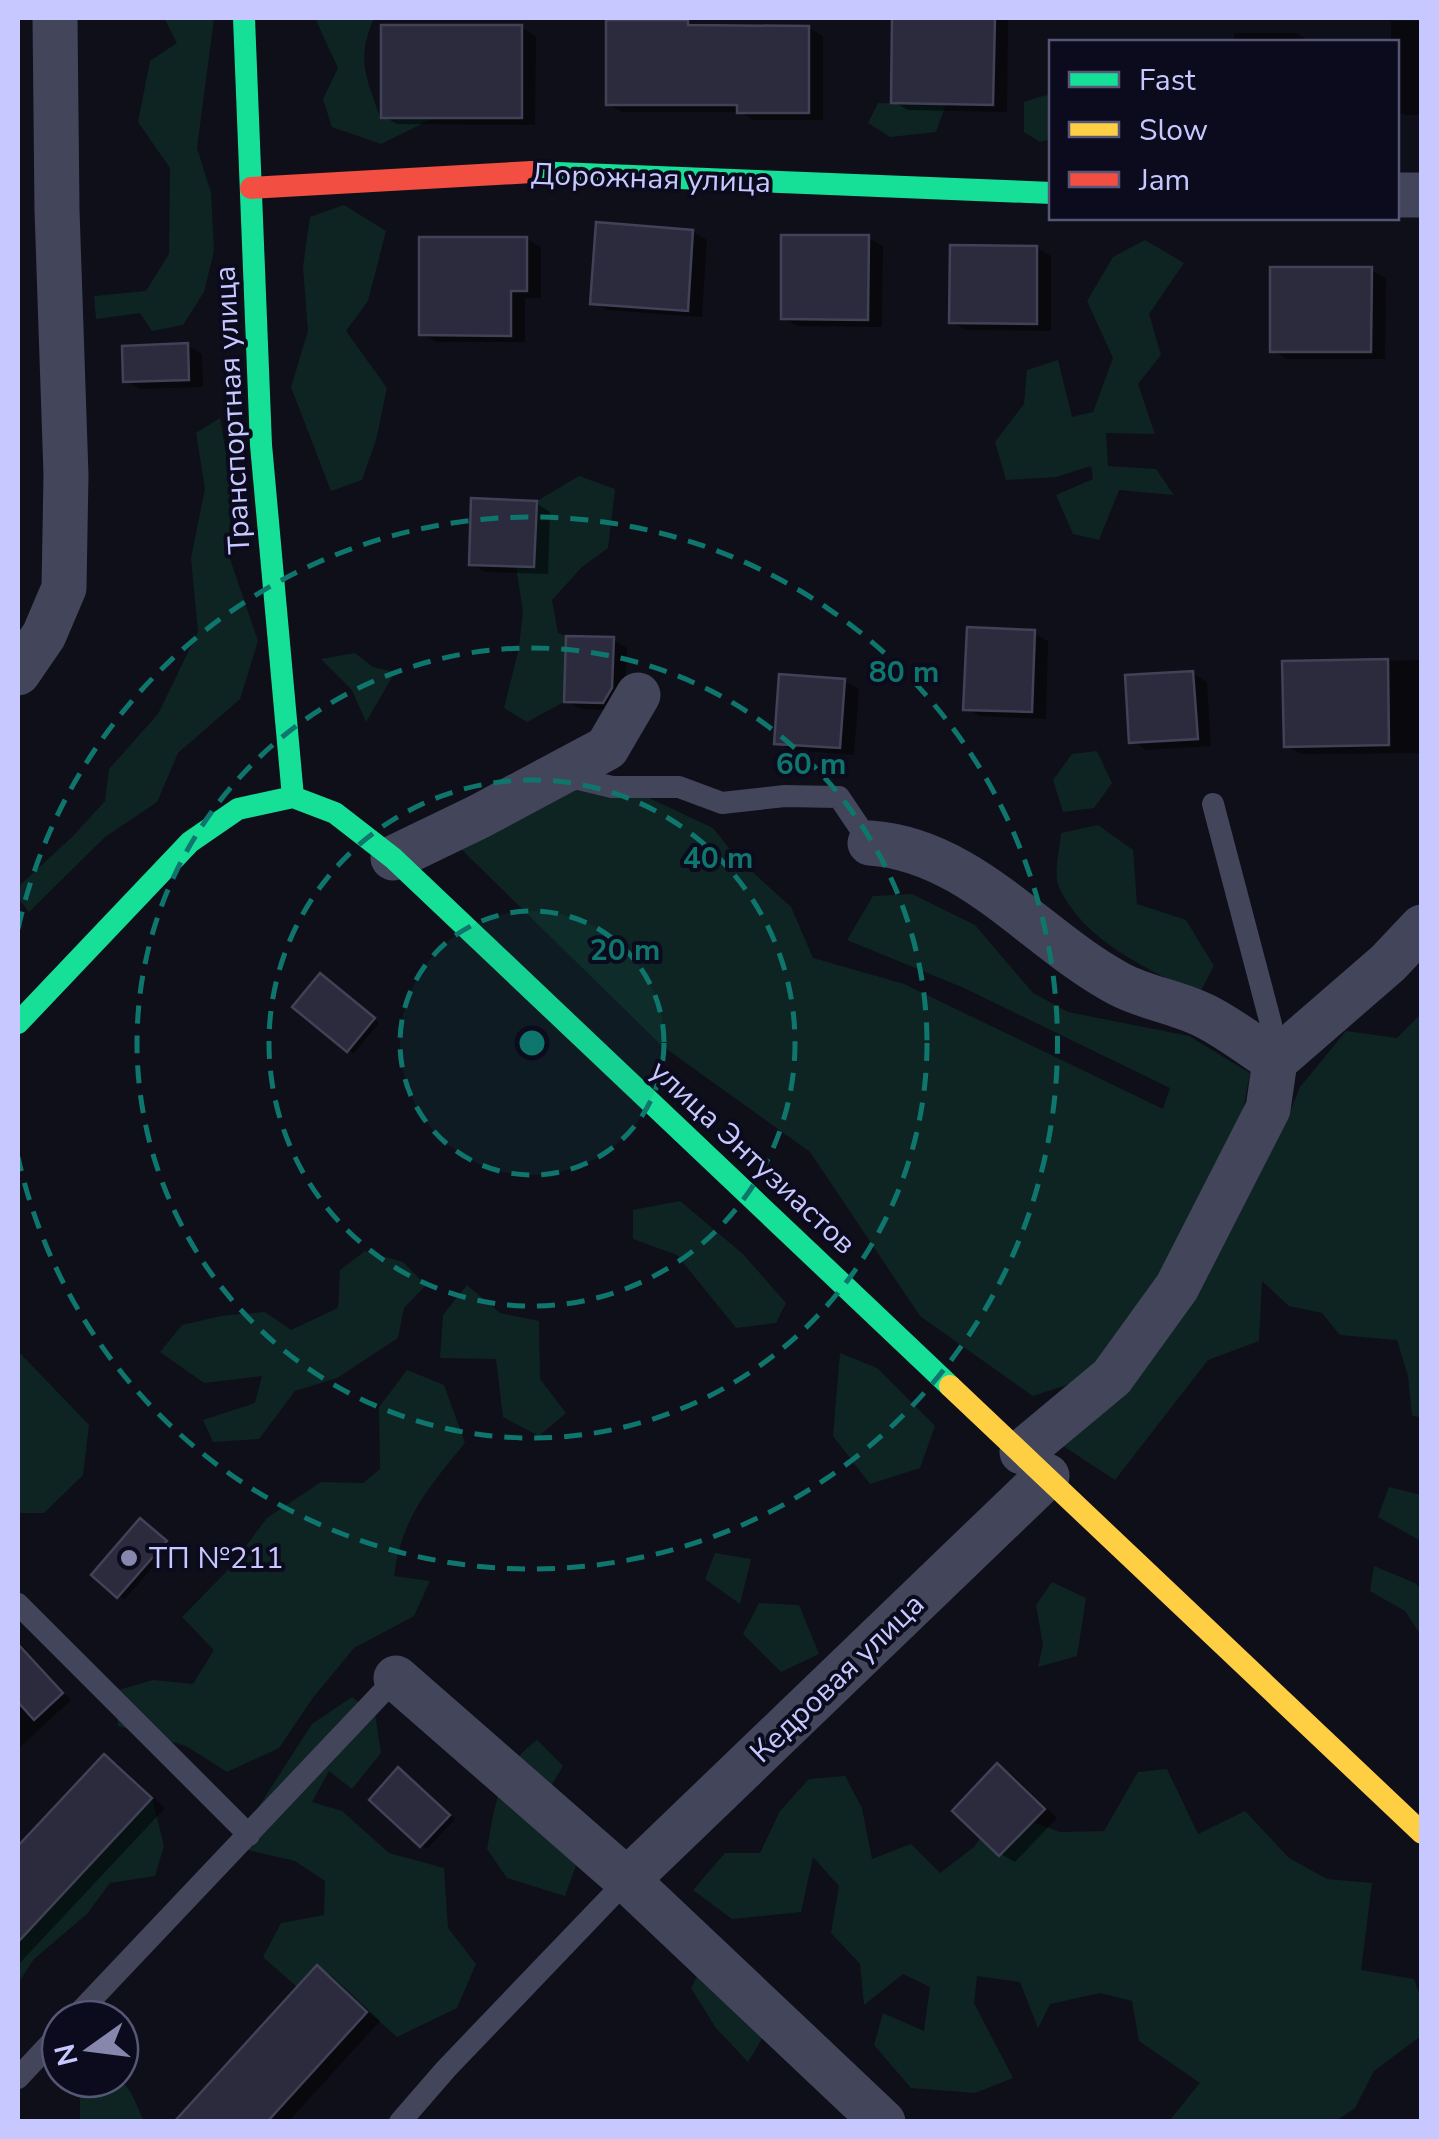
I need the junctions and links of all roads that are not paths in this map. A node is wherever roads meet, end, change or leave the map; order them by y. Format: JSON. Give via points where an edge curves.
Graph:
{"nodes":[{"id":1,"x":55,"y":18,"type":"edge"},
{"id":2,"x":244,"y":18,"type":"edge"},
{"id":3,"x":251,"y":188,"type":"junction"},
{"id":4,"x":1049,"y":192,"type":"edge"},
{"id":5,"x":18,"y":673,"type":"edge"},
{"id":6,"x":638,"y":695,"type":"dead end"},
{"id":7,"x":558,"y":774,"type":"junction"},
{"id":8,"x":293,"y":797,"type":"junction"},
{"id":9,"x":1214,"y":804,"type":"dead end"},
{"id":10,"x":870,"y":843,"type":"joint"},
{"id":11,"x":393,"y":858,"type":"junction"},
{"id":12,"x":1422,"y":927,"type":"edge"},
{"id":13,"x":18,"y":1023,"type":"edge"},
{"id":14,"x":1275,"y":1061,"type":"junction"},
{"id":15,"x":1034,"y":1464,"type":"junction"},
{"id":16,"x":18,"y":1604,"type":"edge"},
{"id":17,"x":396,"y":1678,"type":"joint"},
{"id":18,"x":1422,"y":1833,"type":"edge"},
{"id":19,"x":249,"y":1834,"type":"junction"},
{"id":20,"x":626,"y":1880,"type":"junction"},
{"id":21,"x":93,"y":1999,"type":"edge"},
{"id":22,"x":40,"y":2054,"type":"edge"},
{"id":23,"x":18,"y":2078,"type":"edge"},
{"id":24,"x":400,"y":2122,"type":"edge"},
{"id":25,"x":883,"y":2122,"type":"edge"}],
"edges":[{"from":1,"to":5,"type":"street","via":[[64,588]]},
{"from":2,"to":3,"type":"street","name":"Транспортная улица"},
{"from":3,"to":4,"type":"street","name":"Дорожная улица","via":[[525,172]]},
{"from":3,"to":8,"type":"street","name":"Транспортная улица","via":[[260,445]]},
{"from":6,"to":7,"type":"street","via":[[607,748]]},
{"from":7,"to":10,"type":"lane","via":[[612,787],[679,787],[722,804],[838,797]]},
{"from":7,"to":11,"type":"street"},
{"from":8,"to":11,"type":"street","name":"улица Энтузиастов","via":[[335,814]]},
{"from":8,"to":13,"type":"street","via":[[238,809],[190,842]]},
{"from":9,"to":14,"type":"lane"},
{"from":10,"to":14,"type":"street","via":[[896,845],[969,875],[1120,985],[1204,1015]]},
{"from":11,"to":15,"type":"street","name":"улица Энтузиастов"},
{"from":12,"to":14,"type":"street"},
{"from":14,"to":15,"type":"street","name":"Кедровая улица","via":[[1268,1109],[1177,1287],[1112,1377]]},
{"from":15,"to":18,"type":"street","name":"улица Энтузиастов"},
{"from":15,"to":20,"type":"street","name":"Кедровая улица"},
{"from":16,"to":19,"type":"lane"},
{"from":17,"to":19,"type":"lane"},
{"from":17,"to":20,"type":"street"},
{"from":19,"to":21,"type":"lane"},
{"from":20,"to":24,"type":"lane"},
{"from":20,"to":25,"type":"street"},
{"from":22,"to":23,"type":"lane"}]}
